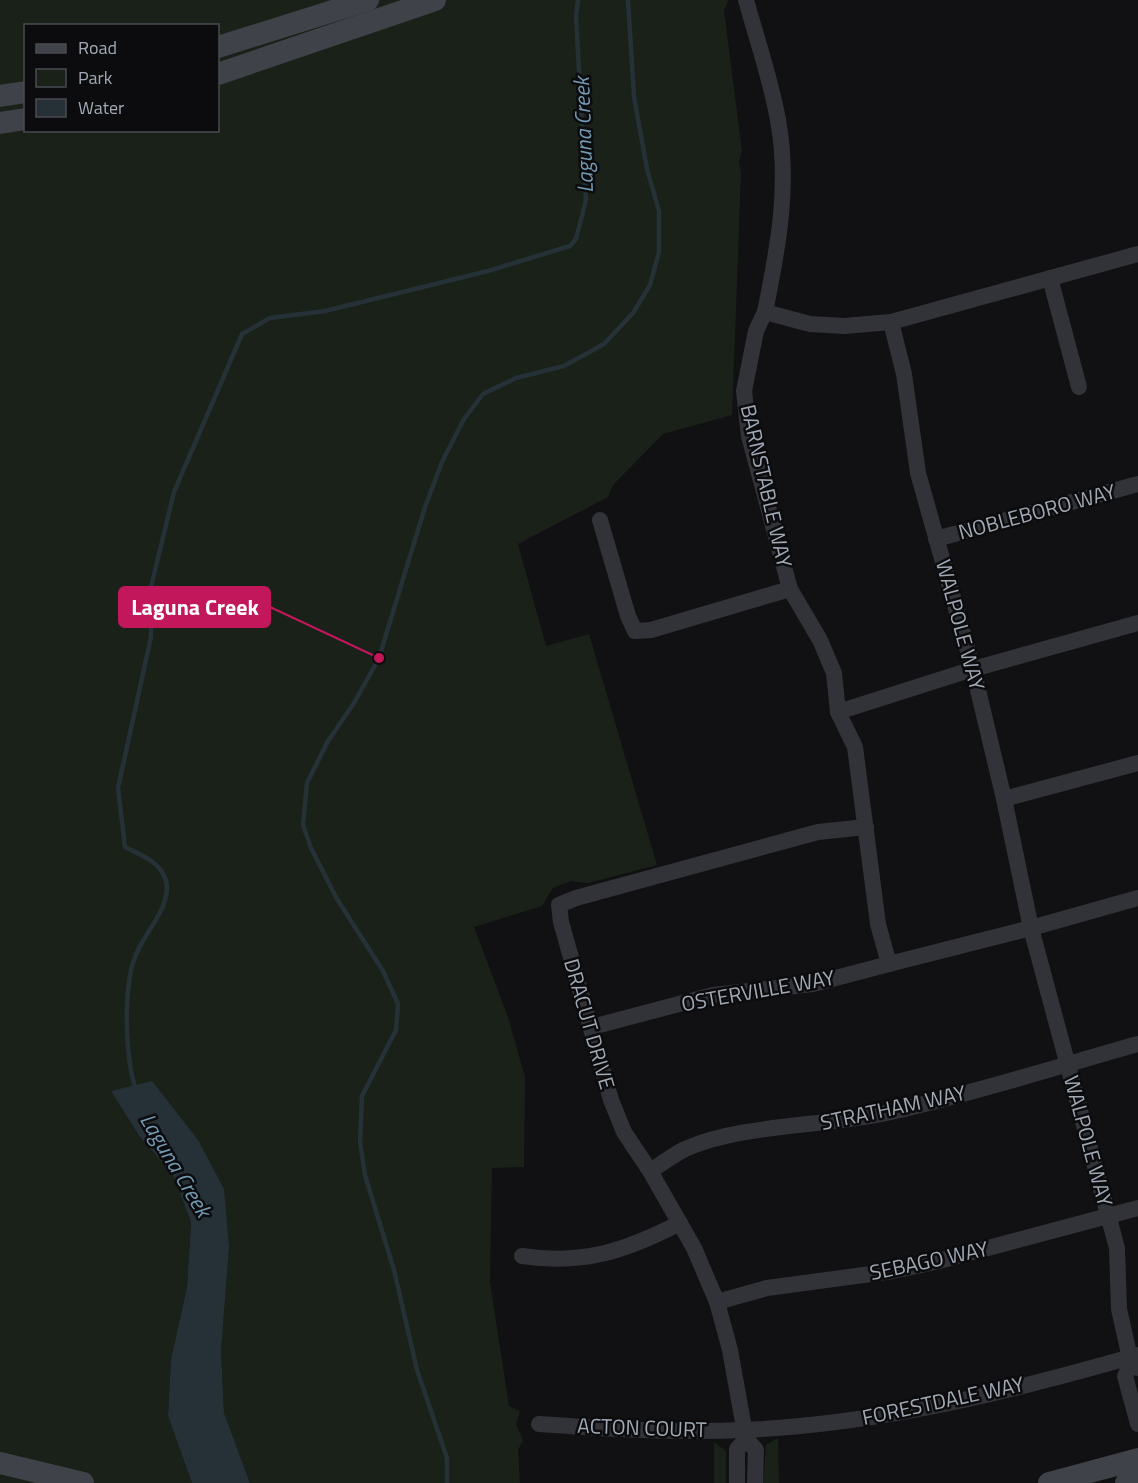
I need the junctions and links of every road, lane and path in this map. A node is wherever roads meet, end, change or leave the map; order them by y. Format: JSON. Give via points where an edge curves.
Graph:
{"nodes":[{"id":1,"x":368,"y":0,"type":"edge"},
{"id":2,"x":435,"y":0,"type":"edge"},
{"id":3,"x":746,"y":0,"type":"edge"},
{"id":4,"x":219,"y":47,"type":"edge"},
{"id":5,"x":219,"y":74,"type":"edge"},
{"id":6,"x":24,"y":92,"type":"edge"},
{"id":7,"x":0,"y":96,"type":"edge"},
{"id":8,"x":24,"y":118,"type":"edge"},
{"id":9,"x":0,"y":123,"type":"edge"},
{"id":10,"x":1138,"y":254,"type":"edge"},
{"id":11,"x":1050,"y":278,"type":"junction"},
{"id":12,"x":765,"y":312,"type":"junction"},
{"id":13,"x":891,"y":322,"type":"junction"},
{"id":14,"x":1079,"y":387,"type":"dead end"},
{"id":15,"x":1138,"y":484,"type":"edge"},
{"id":16,"x":600,"y":520,"type":"dead end"},
{"id":17,"x":936,"y":539,"type":"junction"},
{"id":18,"x":790,"y":589,"type":"junction"},
{"id":19,"x":1138,"y":624,"type":"edge"},
{"id":20,"x":973,"y":669,"type":"junction"},
{"id":21,"x":838,"y":712,"type":"junction"},
{"id":22,"x":1138,"y":763,"type":"edge"},
{"id":23,"x":1004,"y":799,"type":"junction"},
{"id":24,"x":866,"y":827,"type":"junction"},
{"id":25,"x":1138,"y":898,"type":"edge"},
{"id":26,"x":1031,"y":928,"type":"junction"},
{"id":27,"x":889,"y":964,"type":"junction"},
{"id":28,"x":592,"y":1027,"type":"junction"},
{"id":29,"x":1138,"y":1044,"type":"edge"},
{"id":30,"x":1067,"y":1064,"type":"junction"},
{"id":31,"x":650,"y":1171,"type":"junction"},
{"id":32,"x":1138,"y":1208,"type":"edge"},
{"id":33,"x":1108,"y":1216,"type":"junction"},
{"id":34,"x":680,"y":1223,"type":"junction"},
{"id":35,"x":522,"y":1256,"type":"dead end"},
{"id":36,"x":717,"y":1302,"type":"junction"},
{"id":37,"x":1134,"y":1361,"type":"edge"},
{"id":38,"x":539,"y":1424,"type":"dead end"},
{"id":39,"x":1138,"y":1424,"type":"edge"},
{"id":40,"x":746,"y":1435,"type":"junction"},
{"id":41,"x":1138,"y":1459,"type":"edge"},
{"id":42,"x":0,"y":1463,"type":"edge"},
{"id":43,"x":0,"y":1479,"type":"edge"},
{"id":44,"x":1138,"y":1480,"type":"edge"},
{"id":45,"x":18,"y":1483,"type":"edge"},
{"id":46,"x":83,"y":1483,"type":"edge"},
{"id":47,"x":736,"y":1483,"type":"edge"},
{"id":48,"x":756,"y":1483,"type":"edge"},
{"id":49,"x":1049,"y":1483,"type":"edge"},
{"id":50,"x":1126,"y":1483,"type":"edge"}],
"edges":[{"from":1,"to":4,"type":"main road"},
{"from":2,"to":5,"type":"main road"},
{"from":3,"to":12,"type":"street","name":"BARNSTABLE WAY","via":[[778,120],[782,151],[782,222]]},
{"from":6,"to":7,"type":"main road"},
{"from":8,"to":9,"type":"main road"},
{"from":10,"to":11,"type":"street"},
{"from":11,"to":13,"type":"street"},
{"from":11,"to":14,"type":"street"},
{"from":12,"to":13,"type":"street","via":[[844,326]]},
{"from":12,"to":18,"type":"street","name":"BARNSTABLE WAY","via":[[748,364],[745,412]]},
{"from":13,"to":17,"type":"street","name":"WALPOLE WAY","via":[[904,374],[918,473]]},
{"from":15,"to":17,"type":"street","name":"NOBLEBORO WAY"},
{"from":16,"to":18,"type":"street","via":[[635,631],[651,630]]},
{"from":17,"to":20,"type":"street","name":"WALPOLE WAY"},
{"from":18,"to":21,"type":"street","name":"BARNSTABLE WAY","via":[[834,673]]},
{"from":19,"to":20,"type":"street"},
{"from":20,"to":21,"type":"street"},
{"from":20,"to":23,"type":"street","name":"WALPOLE WAY"},
{"from":21,"to":24,"type":"street","via":[[855,747]]},
{"from":22,"to":23,"type":"street"},
{"from":23,"to":26,"type":"street","name":"WALPOLE WAY"},
{"from":24,"to":27,"type":"street","via":[[878,924]]},
{"from":24,"to":28,"type":"street","name":"DRACUT DRIVE","via":[[818,832],[559,905]]},
{"from":25,"to":26,"type":"street"},
{"from":26,"to":27,"type":"street"},
{"from":26,"to":30,"type":"street","name":"WALPOLE WAY"},
{"from":27,"to":28,"type":"street","name":"OSTERVILLE WAY","via":[[813,984],[713,995]]},
{"from":28,"to":31,"type":"street","name":"DRACUT DRIVE","via":[[611,1100],[624,1132]]},
{"from":29,"to":30,"type":"street","name":"STRATHAM WAY"},
{"from":30,"to":31,"type":"street","name":"STRATHAM WAY","via":[[892,1112],[710,1140],[684,1150]]},
{"from":30,"to":33,"type":"street","name":"WALPOLE WAY"},
{"from":31,"to":34,"type":"street","name":"DRACUT DRIVE"},
{"from":32,"to":33,"type":"street","name":"SEBAGO WAY"},
{"from":33,"to":36,"type":"street","name":"SEBAGO WAY","via":[[927,1264],[766,1288]]},
{"from":33,"to":37,"type":"street","name":"WALPOLE WAY","via":[[1117,1248],[1119,1309]]},
{"from":34,"to":35,"type":"street","via":[[638,1244],[591,1257],[570,1260]]},
{"from":34,"to":36,"type":"street","name":"DRACUT DRIVE"},
{"from":36,"to":40,"type":"street","name":"DRACUT DRIVE"},
{"from":37,"to":39,"type":"street","name":"WALPOLE WAY","via":[[1125,1376]]},
{"from":37,"to":40,"type":"street","name":"FORESTDALE WAY","via":[[906,1412]]},
{"from":38,"to":40,"type":"street","name":"ACTON COURT"},
{"from":40,"to":47,"type":"street","via":[[736,1449]]},
{"from":40,"to":48,"type":"street","name":"DRACUT DRIVE","via":[[756,1450]]},
{"from":41,"to":49,"type":"main road"},
{"from":42,"to":46,"type":"main road"},
{"from":43,"to":45,"type":"main road"},
{"from":44,"to":50,"type":"main road"}]}
